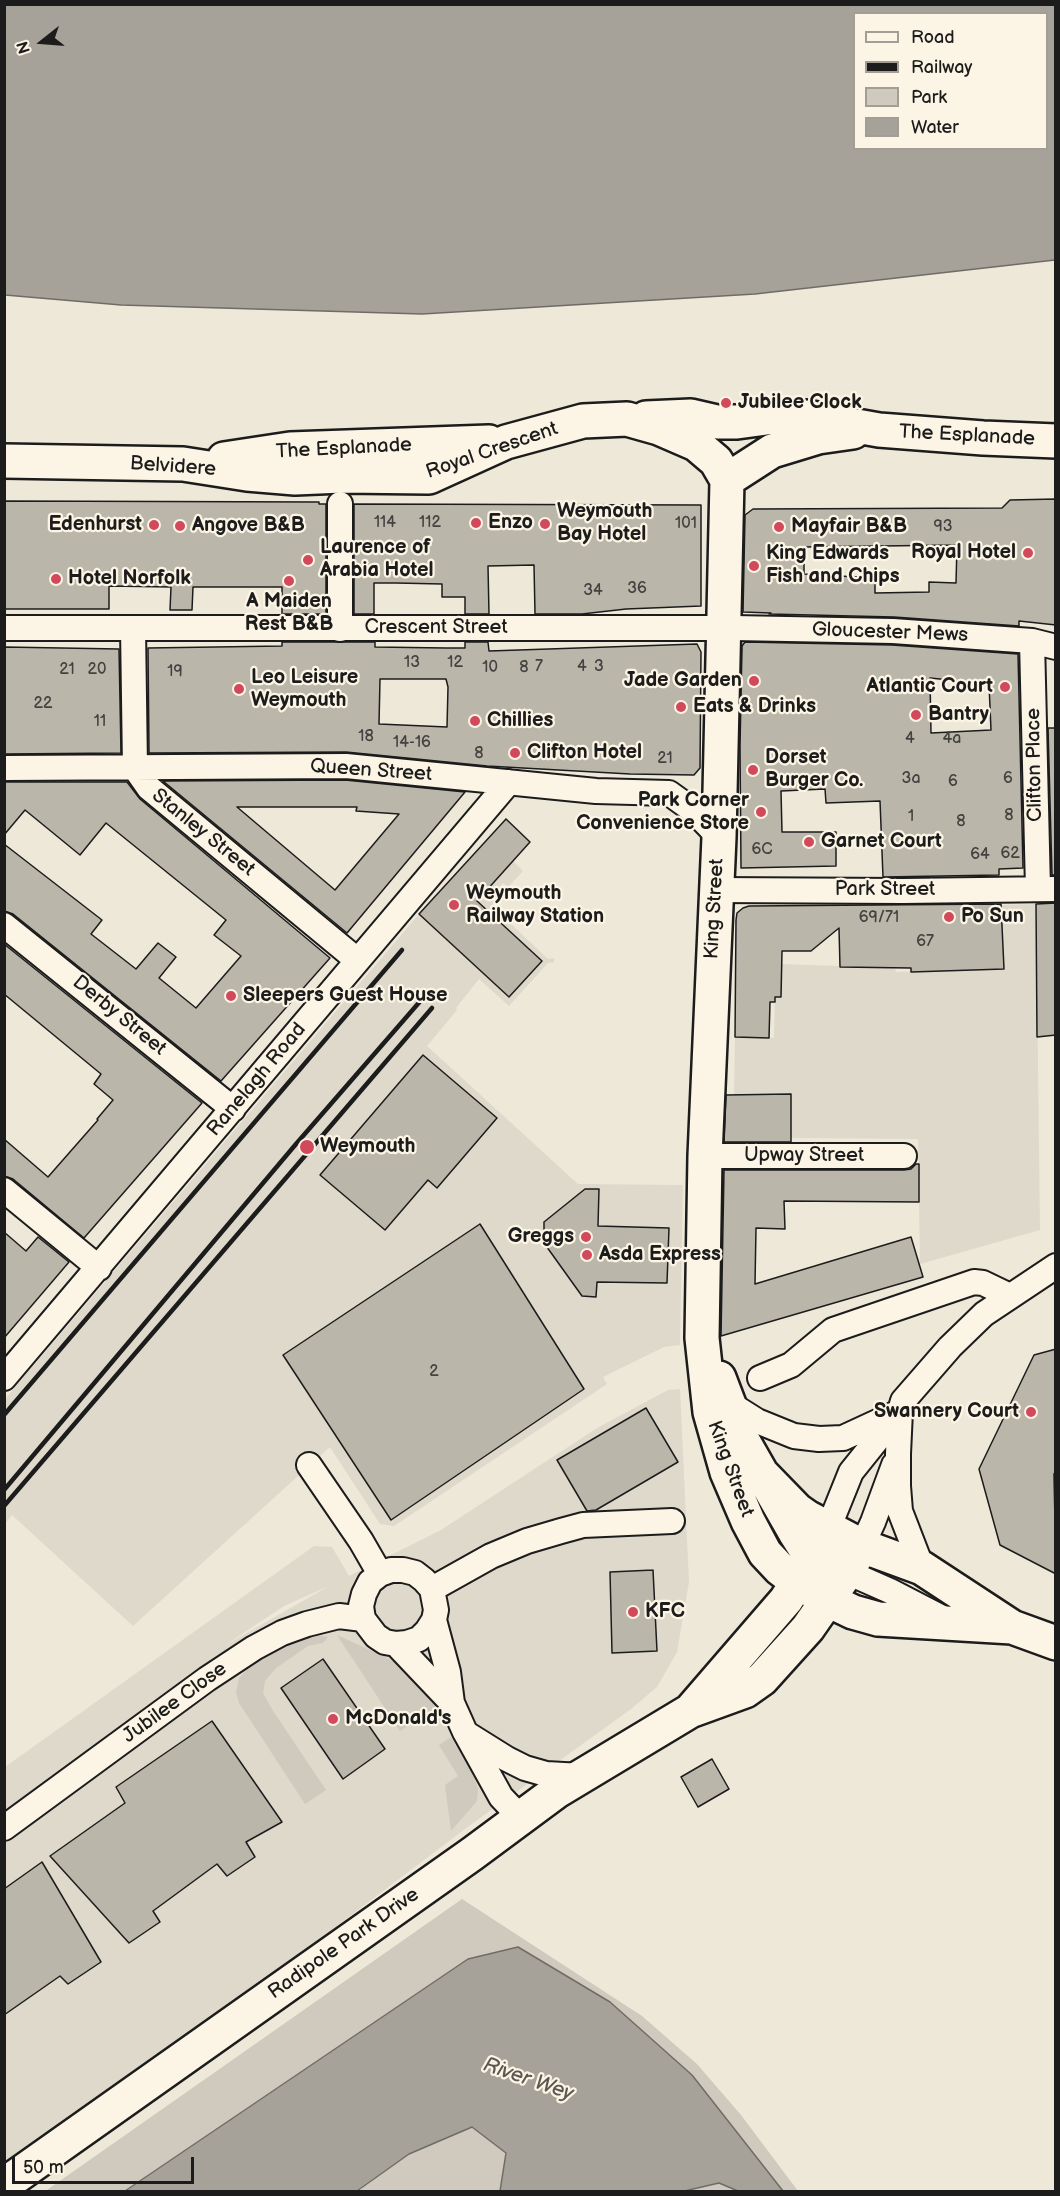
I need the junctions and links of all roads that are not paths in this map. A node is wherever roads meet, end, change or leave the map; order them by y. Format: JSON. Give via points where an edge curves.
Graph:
{"nodes":[{"id":1,"x":627,"y":419,"type":"junction"},
{"id":2,"x":879,"y":430,"type":"junction"},
{"id":3,"x":1056,"y":441,"type":"edge"},
{"id":4,"x":506,"y":442,"type":"junction"},
{"id":5,"x":4,"y":461,"type":"edge"},
{"id":6,"x":183,"y":464,"type":"junction"},
{"id":7,"x":727,"y":480,"type":"junction"},
{"id":8,"x":341,"y":490,"type":"junction"},
{"id":9,"x":4,"y":628,"type":"edge"},
{"id":10,"x":133,"y":628,"type":"junction"},
{"id":11,"x":723,"y":628,"type":"junction"},
{"id":12,"x":340,"y":629,"type":"junction"},
{"id":13,"x":1032,"y":641,"type":"junction"},
{"id":14,"x":1056,"y":646,"type":"edge"},
{"id":15,"x":4,"y":768,"type":"edge"},
{"id":16,"x":135,"y":768,"type":"junction"},
{"id":17,"x":509,"y":782,"type":"junction"},
{"id":18,"x":719,"y":837,"type":"junction"},
{"id":19,"x":1047,"y":889,"type":"edge"},
{"id":20,"x":715,"y":890,"type":"junction"},
{"id":21,"x":4,"y":925,"type":"edge"},
{"id":22,"x":357,"y":960,"type":"junction"},
{"id":23,"x":233,"y":1109,"type":"junction"},
{"id":24,"x":705,"y":1156,"type":"junction"},
{"id":25,"x":904,"y":1156,"type":"dead end"},
{"id":26,"x":4,"y":1190,"type":"edge"},
{"id":27,"x":1056,"y":1266,"type":"edge"},
{"id":28,"x":99,"y":1268,"type":"junction"},
{"id":29,"x":1010,"y":1296,"type":"junction"},
{"id":30,"x":702,"y":1338,"type":"junction"},
{"id":31,"x":4,"y":1378,"type":"edge"},
{"id":32,"x":760,"y":1378,"type":"dead end"},
{"id":33,"x":730,"y":1404,"type":"junction"},
{"id":34,"x":900,"y":1411,"type":"junction"},
{"id":35,"x":898,"y":1454,"type":"junction"},
{"id":36,"x":309,"y":1465,"type":"dead end"},
{"id":37,"x":762,"y":1474,"type":"junction"},
{"id":38,"x":672,"y":1521,"type":"dead end"},
{"id":39,"x":828,"y":1529,"type":"junction"},
{"id":40,"x":855,"y":1559,"type":"junction"},
{"id":41,"x":922,"y":1568,"type":"junction"},
{"id":42,"x":805,"y":1571,"type":"junction"},
{"id":43,"x":380,"y":1574,"type":"junction"},
{"id":44,"x":432,"y":1589,"type":"junction"},
{"id":45,"x":828,"y":1600,"type":"junction"},
{"id":46,"x":363,"y":1619,"type":"junction"},
{"id":47,"x":434,"y":1620,"type":"junction"},
{"id":48,"x":950,"y":1622,"type":"junction"},
{"id":49,"x":1012,"y":1627,"type":"junction"},
{"id":50,"x":1056,"y":1643,"type":"edge"},
{"id":51,"x":396,"y":1644,"type":"junction"},
{"id":52,"x":452,"y":1703,"type":"junction"},
{"id":53,"x":690,"y":1711,"type":"junction"},
{"id":54,"x":465,"y":1732,"type":"junction"},
{"id":55,"x":582,"y":1776,"type":"junction"},
{"id":56,"x":521,"y":1818,"type":"junction"},
{"id":57,"x":4,"y":1828,"type":"edge"},
{"id":58,"x":4,"y":2185,"type":"edge"}],
"edges":[{"from":1,"to":2,"type":"main road","name":"The Esplanade","via":[[692,416],[737,422],[806,417]]},
{"from":1,"to":4,"type":"main road","name":"Royal Crescent","via":[[583,421]]},
{"from":1,"to":7,"type":"main road","name":"Royal Crescent","via":[[696,444],[716,461]]},
{"from":2,"to":3,"type":"main road","name":"The Esplanade"},
{"from":2,"to":7,"type":"main road","name":"The Esplanade","via":[[818,437],[772,451]]},
{"from":4,"to":6,"type":"main road","name":"The Esplanade","via":[[290,449]]},
{"from":4,"to":8,"type":"main road","name":"Royal Crescent","via":[[429,477]]},
{"from":5,"to":6,"type":"main road","name":"Belvidere"},
{"from":6,"to":8,"type":"main road","name":"Belvidere","via":[[295,478]]},
{"from":7,"to":11,"type":"main road","name":"King Street"},
{"from":8,"to":12,"type":"street"},
{"from":9,"to":10,"type":"street","name":"Crescent Street"},
{"from":10,"to":12,"type":"street","name":"Crescent Street"},
{"from":10,"to":16,"type":"street"},
{"from":11,"to":12,"type":"street","name":"Crescent Street"},
{"from":11,"to":13,"type":"street","name":"Gloucester Mews","via":[[893,631]]},
{"from":11,"to":18,"type":"main road","name":"King Street"},
{"from":13,"to":14,"type":"street","name":"Gloucester Mews"},
{"from":13,"to":19,"type":"street","name":"Clifton Place"},
{"from":15,"to":16,"type":"street","name":"Queen Street"},
{"from":16,"to":17,"type":"street","name":"Queen Street","via":[[346,766]]},
{"from":16,"to":22,"type":"street","name":"Stanley Street","via":[[148,789]]},
{"from":17,"to":18,"type":"street","name":"Queen Street","via":[[596,791],[669,793],[694,811]]},
{"from":17,"to":22,"type":"street","name":"Ranelagh Road"},
{"from":18,"to":20,"type":"main road","name":"King Street"},
{"from":19,"to":20,"type":"street","name":"Park Street"},
{"from":20,"to":24,"type":"main road","name":"King Street"},
{"from":21,"to":23,"type":"street","name":"Derby Street"},
{"from":22,"to":23,"type":"street","name":"Ranelagh Road"},
{"from":23,"to":28,"type":"street","name":"Ranelagh Road"},
{"from":24,"to":25,"type":"street","name":"Upway Street"},
{"from":24,"to":30,"type":"main road","name":"King Street"},
{"from":26,"to":28,"type":"street"},
{"from":27,"to":29,"type":"street"},
{"from":28,"to":31,"type":"street","name":"Ranelagh Road"},
{"from":29,"to":32,"type":"street","via":[[974,1282],[834,1330],[791,1365]]},
{"from":29,"to":34,"type":"street","via":[[984,1314],[950,1347],[903,1401]]},
{"from":30,"to":33,"type":"main road","name":"King Street"},
{"from":30,"to":42,"type":"main road","name":"King Street","via":[[710,1412],[727,1472],[748,1521],[765,1553],[780,1569]]},
{"from":33,"to":34,"type":"street","via":[[757,1421],[794,1436],[819,1439],[843,1438]]},
{"from":33,"to":37,"type":"main road","name":"King Street","via":[[743,1441]]},
{"from":34,"to":35,"type":"street"},
{"from":34,"to":39,"type":"street","via":[[851,1472]]},
{"from":35,"to":40,"type":"street"},
{"from":35,"to":41,"type":"street","via":[[900,1511]]},
{"from":36,"to":43,"type":"street"},
{"from":37,"to":39,"type":"main road","name":"King Street","via":[[797,1510]]},
{"from":37,"to":42,"type":"main road","name":"King Street"},
{"from":38,"to":44,"type":"street","via":[[583,1526],[561,1531],[491,1556]]},
{"from":39,"to":40,"type":"main road","name":"King Street"},
{"from":39,"to":42,"type":"main road"},
{"from":40,"to":41,"type":"main road","name":"King Street"},
{"from":40,"to":45,"type":"main road"},
{"from":40,"to":48,"type":"street","via":[[890,1591]]},
{"from":41,"to":49,"type":"main road","name":"King Street"},
{"from":42,"to":45,"type":"main road"},
{"from":42,"to":53,"type":"main road","via":[[755,1638]]},
{"from":43,"to":44,"type":"street","via":[[409,1571]]},
{"from":43,"to":46,"type":"street","via":[[363,1594]]},
{"from":44,"to":47,"type":"street"},
{"from":45,"to":48,"type":"main road","via":[[878,1619]]},
{"from":45,"to":53,"type":"main road","via":[[762,1679],[745,1691]]},
{"from":46,"to":51,"type":"street","via":[[376,1636]]},
{"from":46,"to":57,"type":"street","name":"Jubilee Close","via":[[339,1616],[307,1624],[254,1648]]},
{"from":47,"to":51,"type":"street","via":[[418,1639]]},
{"from":47,"to":52,"type":"street"},
{"from":48,"to":49,"type":"main road"},
{"from":49,"to":50,"type":"main road"},
{"from":51,"to":52,"type":"street"},
{"from":52,"to":54,"type":"street"},
{"from":53,"to":55,"type":"main road","name":"Radipole Park Drive"},
{"from":54,"to":55,"type":"street","via":[[525,1768],[546,1774]]},
{"from":54,"to":56,"type":"street","via":[[501,1797]]},
{"from":55,"to":56,"type":"main road","name":"Radipole Park Drive"},
{"from":56,"to":58,"type":"main road","name":"Radipole Park Drive"}]}
